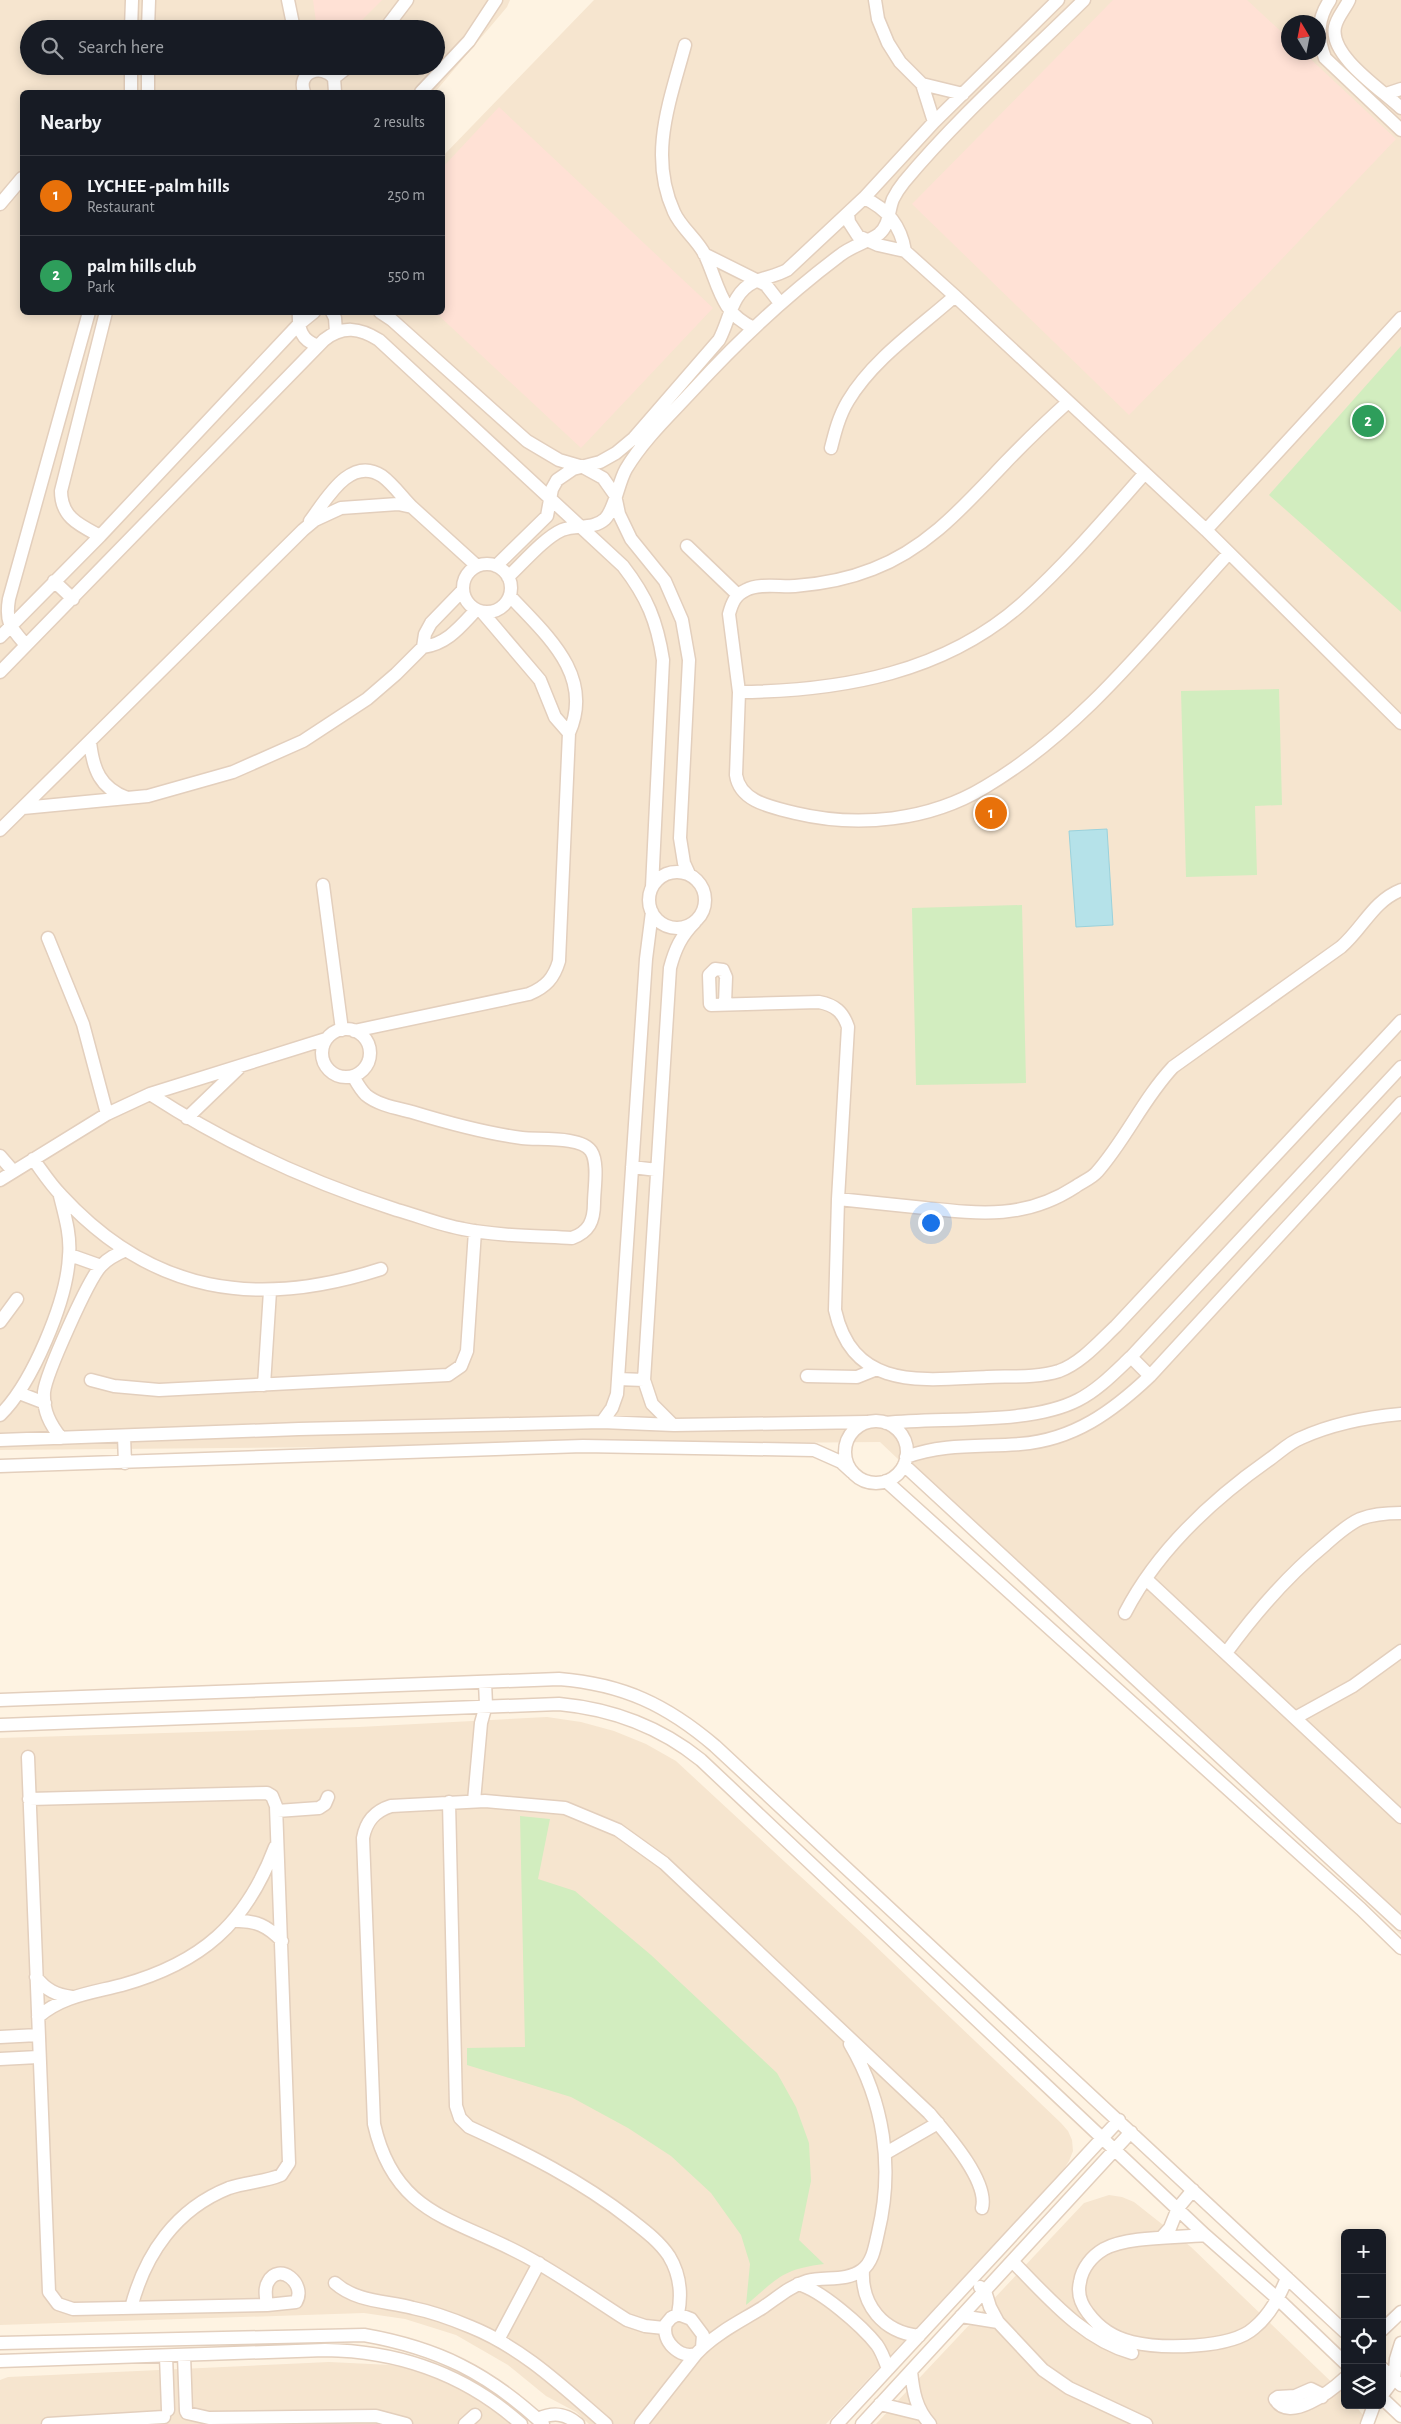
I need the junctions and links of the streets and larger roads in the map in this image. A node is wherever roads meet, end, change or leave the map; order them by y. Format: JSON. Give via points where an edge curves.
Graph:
{"nodes":[{"id":1,"x":132,"y":0,"type":"edge"},
{"id":2,"x":149,"y":0,"type":"edge"},
{"id":3,"x":288,"y":0,"type":"edge"},
{"id":4,"x":407,"y":0,"type":"edge"},
{"id":5,"x":496,"y":0,"type":"edge"},
{"id":6,"x":875,"y":0,"type":"edge"},
{"id":7,"x":1058,"y":0,"type":"edge"},
{"id":8,"x":1084,"y":0,"type":"edge"},
{"id":9,"x":1330,"y":0,"type":"edge"},
{"id":10,"x":1349,"y":0,"type":"edge"},
{"id":11,"x":132,"y":20,"type":"edge"},
{"id":12,"x":148,"y":20,"type":"edge"},
{"id":13,"x":292,"y":20,"type":"edge"},
{"id":14,"x":392,"y":20,"type":"edge"},
{"id":15,"x":685,"y":45,"type":"dead end"},
{"id":16,"x":445,"y":66,"type":"edge"},
{"id":17,"x":131,"y":75,"type":"edge"},
{"id":18,"x":148,"y":75,"type":"edge"},
{"id":19,"x":304,"y":75,"type":"edge"},
{"id":20,"x":330,"y":75,"type":"edge"},
{"id":21,"x":338,"y":75,"type":"edge"},
{"id":22,"x":437,"y":75,"type":"edge"},
{"id":23,"x":334,"y":78,"type":"junction"},
{"id":24,"x":922,"y":84,"type":"junction"},
{"id":25,"x":1401,"y":89,"type":"edge"},
{"id":26,"x":131,"y":90,"type":"edge"},
{"id":27,"x":148,"y":90,"type":"edge"},
{"id":28,"x":304,"y":90,"type":"edge"},
{"id":29,"x":335,"y":90,"type":"edge"},
{"id":30,"x":423,"y":90,"type":"edge"},
{"id":31,"x":963,"y":94,"type":"junction"},
{"id":32,"x":1386,"y":94,"type":"junction"},
{"id":33,"x":1401,"y":108,"type":"edge"},
{"id":34,"x":934,"y":122,"type":"junction"},
{"id":35,"x":1401,"y":130,"type":"edge"},
{"id":36,"x":20,"y":180,"type":"edge"},
{"id":37,"x":864,"y":198,"type":"junction"},
{"id":38,"x":0,"y":204,"type":"edge"},
{"id":39,"x":848,"y":214,"type":"junction"},
{"id":40,"x":888,"y":215,"type":"junction"},
{"id":41,"x":866,"y":240,"type":"junction"},
{"id":42,"x":905,"y":251,"type":"junction"},
{"id":43,"x":704,"y":254,"type":"junction"},
{"id":44,"x":756,"y":281,"type":"junction"},
{"id":45,"x":955,"y":296,"type":"junction"},
{"id":46,"x":780,"y":303,"type":"junction"},
{"id":47,"x":730,"y":311,"type":"junction"},
{"id":48,"x":88,"y":315,"type":"edge"},
{"id":49,"x":105,"y":315,"type":"edge"},
{"id":50,"x":333,"y":315,"type":"edge"},
{"id":51,"x":384,"y":315,"type":"edge"},
{"id":52,"x":1401,"y":318,"type":"edge"},
{"id":53,"x":298,"y":319,"type":"edge"},
{"id":54,"x":754,"y":328,"type":"junction"},
{"id":55,"x":336,"y":332,"type":"junction"},
{"id":56,"x":318,"y":346,"type":"junction"},
{"id":57,"x":1068,"y":402,"type":"junction"},
{"id":58,"x":831,"y":448,"type":"dead end"},
{"id":59,"x":49,"y":460,"type":"junction"},
{"id":60,"x":67,"y":463,"type":"junction"},
{"id":61,"x":583,"y":467,"type":"junction"},
{"id":62,"x":1145,"y":473,"type":"junction"},
{"id":63,"x":42,"y":486,"type":"junction"},
{"id":64,"x":61,"y":490,"type":"junction"},
{"id":65,"x":614,"y":495,"type":"junction"},
{"id":66,"x":551,"y":499,"type":"junction"},
{"id":67,"x":412,"y":507,"type":"junction"},
{"id":68,"x":580,"y":526,"type":"junction"},
{"id":69,"x":303,"y":530,"type":"junction"},
{"id":70,"x":1206,"y":530,"type":"junction"},
{"id":71,"x":100,"y":536,"type":"junction"},
{"id":72,"x":519,"y":544,"type":"junction"},
{"id":73,"x":687,"y":546,"type":"dead end"},
{"id":74,"x":1229,"y":553,"type":"junction"},
{"id":75,"x":531,"y":556,"type":"junction"},
{"id":76,"x":477,"y":566,"type":"junction"},
{"id":77,"x":496,"y":566,"type":"junction"},
{"id":78,"x":508,"y":577,"type":"junction"},
{"id":79,"x":54,"y":581,"type":"junction"},
{"id":80,"x":462,"y":591,"type":"junction"},
{"id":81,"x":738,"y":595,"type":"junction"},
{"id":82,"x":510,"y":596,"type":"junction"},
{"id":83,"x":73,"y":599,"type":"junction"},
{"id":84,"x":480,"y":612,"type":"junction"},
{"id":85,"x":10,"y":627,"type":"junction"},
{"id":86,"x":0,"y":637,"type":"edge"},
{"id":87,"x":26,"y":645,"type":"junction"},
{"id":88,"x":423,"y":647,"type":"junction"},
{"id":89,"x":0,"y":672,"type":"edge"},
{"id":90,"x":739,"y":692,"type":"junction"},
{"id":91,"x":1401,"y":723,"type":"edge"},
{"id":92,"x":569,"y":733,"type":"junction"},
{"id":93,"x":90,"y":742,"type":"junction"},
{"id":94,"x":127,"y":798,"type":"junction"},
{"id":95,"x":23,"y":808,"type":"junction"},
{"id":96,"x":0,"y":830,"type":"edge"},
{"id":97,"x":689,"y":874,"type":"junction"},
{"id":98,"x":322,"y":885,"type":"dead end"},
{"id":99,"x":652,"y":887,"type":"junction"},
{"id":100,"x":1401,"y":890,"type":"edge"},
{"id":101,"x":652,"y":912,"type":"junction"},
{"id":102,"x":695,"y":922,"type":"junction"},
{"id":103,"x":48,"y":938,"type":"dead end"},
{"id":104,"x":725,"y":1004,"type":"dead end"},
{"id":105,"x":1401,"y":1021,"type":"edge"},
{"id":106,"x":348,"y":1030,"type":"junction"},
{"id":107,"x":326,"y":1039,"type":"junction"},
{"id":108,"x":242,"y":1065,"type":"junction"},
{"id":109,"x":1401,"y":1067,"type":"edge"},
{"id":110,"x":353,"y":1076,"type":"junction"},
{"id":111,"x":150,"y":1094,"type":"junction"},
{"id":112,"x":1401,"y":1103,"type":"edge"},
{"id":113,"x":107,"y":1114,"type":"junction"},
{"id":114,"x":186,"y":1118,"type":"junction"},
{"id":115,"x":0,"y":1156,"type":"edge"},
{"id":116,"x":33,"y":1159,"type":"junction"},
{"id":117,"x":632,"y":1167,"type":"junction"},
{"id":118,"x":657,"y":1170,"type":"junction"},
{"id":119,"x":13,"y":1171,"type":"junction"},
{"id":120,"x":0,"y":1180,"type":"edge"},
{"id":121,"x":59,"y":1194,"type":"junction"},
{"id":122,"x":838,"y":1199,"type":"junction"},
{"id":123,"x":475,"y":1231,"type":"junction"},
{"id":124,"x":126,"y":1250,"type":"junction"},
{"id":125,"x":70,"y":1255,"type":"junction"},
{"id":126,"x":101,"y":1266,"type":"junction"},
{"id":127,"x":381,"y":1270,"type":"dead end"},
{"id":128,"x":270,"y":1291,"type":"junction"},
{"id":129,"x":17,"y":1299,"type":"dead end"},
{"id":130,"x":0,"y":1322,"type":"edge"},
{"id":131,"x":41,"y":1349,"type":"junction"},
{"id":132,"x":57,"y":1356,"type":"junction"},
{"id":133,"x":1131,"y":1357,"type":"junction"},
{"id":134,"x":33,"y":1365,"type":"junction"},
{"id":135,"x":876,"y":1369,"type":"junction"},
{"id":136,"x":50,"y":1373,"type":"junction"},
{"id":137,"x":807,"y":1376,"type":"dead end"},
{"id":138,"x":1150,"y":1376,"type":"junction"},
{"id":139,"x":618,"y":1378,"type":"junction"},
{"id":140,"x":91,"y":1380,"type":"dead end"},
{"id":141,"x":644,"y":1380,"type":"junction"},
{"id":142,"x":264,"y":1386,"type":"junction"},
{"id":143,"x":19,"y":1392,"type":"junction"},
{"id":144,"x":44,"y":1403,"type":"junction"},
{"id":145,"x":1401,"y":1414,"type":"edge"},
{"id":146,"x":0,"y":1415,"type":"edge"},
{"id":147,"x":602,"y":1422,"type":"junction"},
{"id":148,"x":867,"y":1422,"type":"junction"},
{"id":149,"x":886,"y":1423,"type":"junction"},
{"id":150,"x":673,"y":1425,"type":"junction"},
{"id":151,"x":124,"y":1436,"type":"junction"},
{"id":152,"x":61,"y":1438,"type":"junction"},
{"id":153,"x":0,"y":1440,"type":"edge"},
{"id":154,"x":905,"y":1461,"type":"junction"},
{"id":155,"x":125,"y":1462,"type":"junction"},
{"id":156,"x":0,"y":1466,"type":"edge"},
{"id":157,"x":852,"y":1472,"type":"junction"},
{"id":158,"x":886,"y":1481,"type":"junction"},
{"id":159,"x":1401,"y":1513,"type":"edge"},
{"id":160,"x":1146,"y":1579,"type":"junction"},
{"id":161,"x":1125,"y":1613,"type":"dead end"},
{"id":162,"x":1401,"y":1651,"type":"edge"},
{"id":163,"x":1226,"y":1653,"type":"junction"},
{"id":164,"x":485,"y":1682,"type":"junction"},
{"id":165,"x":0,"y":1700,"type":"edge"},
{"id":166,"x":486,"y":1705,"type":"junction"},
{"id":167,"x":1295,"y":1718,"type":"junction"},
{"id":168,"x":0,"y":1725,"type":"edge"},
{"id":169,"x":28,"y":1757,"type":"dead end"},
{"id":170,"x":328,"y":1798,"type":"dead end"},
{"id":171,"x":29,"y":1799,"type":"junction"},
{"id":172,"x":474,"y":1801,"type":"junction"},
{"id":173,"x":448,"y":1802,"type":"junction"},
{"id":174,"x":277,"y":1811,"type":"junction"},
{"id":175,"x":1401,"y":1817,"type":"edge"},
{"id":176,"x":278,"y":1840,"type":"junction"},
{"id":177,"x":1372,"y":1896,"type":"junction"},
{"id":178,"x":1361,"y":1909,"type":"junction"},
{"id":179,"x":235,"y":1921,"type":"junction"},
{"id":180,"x":1401,"y":1924,"type":"edge"},
{"id":181,"x":282,"y":1940,"type":"junction"},
{"id":182,"x":1401,"y":1948,"type":"edge"},
{"id":183,"x":36,"y":1977,"type":"junction"},
{"id":184,"x":72,"y":1997,"type":"junction"},
{"id":185,"x":38,"y":2017,"type":"junction"},
{"id":186,"x":844,"y":2033,"type":"junction"},
{"id":187,"x":38,"y":2035,"type":"junction"},
{"id":188,"x":0,"y":2037,"type":"edge"},
{"id":189,"x":38,"y":2057,"type":"junction"},
{"id":190,"x":0,"y":2059,"type":"edge"},
{"id":191,"x":1119,"y":2120,"type":"junction"},
{"id":192,"x":938,"y":2123,"type":"junction"},
{"id":193,"x":1131,"y":2132,"type":"junction"},
{"id":194,"x":1104,"y":2139,"type":"junction"},
{"id":195,"x":1116,"y":2150,"type":"junction"},
{"id":196,"x":886,"y":2153,"type":"junction"},
{"id":197,"x":1193,"y":2190,"type":"junction"},
{"id":198,"x":982,"y":2208,"type":"dead end"},
{"id":199,"x":1178,"y":2208,"type":"junction"},
{"id":200,"x":1205,"y":2235,"type":"junction"},
{"id":201,"x":1161,"y":2238,"type":"junction"},
{"id":202,"x":1012,"y":2261,"type":"junction"},
{"id":203,"x":540,"y":2264,"type":"junction"},
{"id":204,"x":863,"y":2270,"type":"junction"},
{"id":205,"x":1287,"y":2278,"type":"junction"},
{"id":206,"x":972,"y":2280,"type":"junction"},
{"id":207,"x":335,"y":2283,"type":"dead end"},
{"id":208,"x":798,"y":2284,"type":"junction"},
{"id":209,"x":985,"y":2291,"type":"junction"},
{"id":210,"x":1278,"y":2299,"type":"junction"},
{"id":211,"x":267,"y":2305,"type":"dead end"},
{"id":212,"x":131,"y":2308,"type":"junction"},
{"id":213,"x":873,"y":2311,"type":"junction"},
{"id":214,"x":1401,"y":2312,"type":"edge"},
{"id":215,"x":678,"y":2314,"type":"junction"},
{"id":216,"x":961,"y":2316,"type":"junction"},
{"id":217,"x":998,"y":2322,"type":"junction"},
{"id":218,"x":858,"y":2326,"type":"junction"},
{"id":219,"x":1386,"y":2326,"type":"edge"},
{"id":220,"x":890,"y":2327,"type":"junction"},
{"id":221,"x":664,"y":2328,"type":"junction"},
{"id":222,"x":1341,"y":2328,"type":"edge"},
{"id":223,"x":326,"y":2335,"type":"junction"},
{"id":224,"x":919,"y":2336,"type":"junction"},
{"id":225,"x":498,"y":2340,"type":"junction"},
{"id":226,"x":874,"y":2342,"type":"junction"},
{"id":227,"x":0,"y":2343,"type":"edge"},
{"id":228,"x":1401,"y":2343,"type":"edge"},
{"id":229,"x":326,"y":2350,"type":"junction"},
{"id":230,"x":699,"y":2351,"type":"junction"},
{"id":231,"x":1132,"y":2353,"type":"dead end"},
{"id":232,"x":184,"y":2355,"type":"junction"},
{"id":233,"x":166,"y":2356,"type":"junction"},
{"id":234,"x":1341,"y":2359,"type":"edge"},
{"id":235,"x":0,"y":2361,"type":"edge"},
{"id":236,"x":888,"y":2369,"type":"junction"},
{"id":237,"x":911,"y":2371,"type":"junction"},
{"id":238,"x":1386,"y":2372,"type":"edge"},
{"id":239,"x":1341,"y":2381,"type":"edge"},
{"id":240,"x":1398,"y":2382,"type":"edge"},
{"id":241,"x":1386,"y":2393,"type":"edge"},
{"id":242,"x":1322,"y":2397,"type":"dead end"},
{"id":243,"x":1386,"y":2401,"type":"edge"},
{"id":244,"x":880,"y":2404,"type":"junction"},
{"id":245,"x":1373,"y":2409,"type":"edge"},
{"id":246,"x":921,"y":2414,"type":"junction"},
{"id":247,"x":475,"y":2415,"type":"dead end"},
{"id":248,"x":187,"y":2416,"type":"edge"},
{"id":249,"x":1401,"y":2416,"type":"edge"},
{"id":250,"x":165,"y":2417,"type":"edge"},
{"id":251,"x":375,"y":2420,"type":"edge"},
{"id":252,"x":136,"y":2421,"type":"edge"},
{"id":253,"x":209,"y":2421,"type":"edge"},
{"id":254,"x":254,"y":2421,"type":"edge"},
{"id":255,"x":310,"y":2421,"type":"edge"},
{"id":256,"x":541,"y":2422,"type":"edge"},
{"id":257,"x":91,"y":2423,"type":"edge"},
{"id":258,"x":48,"y":2424,"type":"edge"},
{"id":259,"x":406,"y":2424,"type":"edge"},
{"id":260,"x":465,"y":2424,"type":"edge"},
{"id":261,"x":521,"y":2424,"type":"edge"},
{"id":262,"x":578,"y":2424,"type":"edge"},
{"id":263,"x":606,"y":2424,"type":"edge"},
{"id":264,"x":642,"y":2424,"type":"edge"},
{"id":265,"x":837,"y":2424,"type":"edge"},
{"id":266,"x":862,"y":2424,"type":"edge"},
{"id":267,"x":930,"y":2424,"type":"edge"},
{"id":268,"x":1146,"y":2424,"type":"edge"},
{"id":269,"x":1367,"y":2424,"type":"edge"}],
"edges":[{"from":1,"to":11,"type":"street"},
{"from":2,"to":12,"type":"street"},
{"from":3,"to":13,"type":"street"},
{"from":4,"to":14,"type":"street"},
{"from":5,"to":16,"type":"street","via":[[469,41]]},
{"from":6,"to":24,"type":"street","via":[[878,19],[888,43],[900,62]]},
{"from":7,"to":31,"type":"street"},
{"from":8,"to":40,"type":"street","via":[[941,141],[904,183],[892,200]]},
{"from":9,"to":35,"type":"street","via":[[1319,30],[1325,58]]},
{"from":10,"to":32,"type":"street","via":[[1335,26],[1338,48]]},
{"from":15,"to":43,"type":"street","via":[[660,148],[674,212]]},
{"from":17,"to":26,"type":"street"},
{"from":18,"to":27,"type":"street"},
{"from":19,"to":28,"type":"street"},
{"from":20,"to":23,"type":"street"},
{"from":21,"to":23,"type":"street"},
{"from":22,"to":30,"type":"street"},
{"from":23,"to":29,"type":"street"},
{"from":24,"to":31,"type":"street"},
{"from":24,"to":34,"type":"street"},
{"from":25,"to":32,"type":"street"},
{"from":31,"to":34,"type":"street"},
{"from":32,"to":33,"type":"street"},
{"from":34,"to":37,"type":"street"},
{"from":36,"to":38,"type":"street"},
{"from":37,"to":39,"type":"street"},
{"from":37,"to":40,"type":"street"},
{"from":39,"to":41,"type":"street","via":[[853,230]]},
{"from":39,"to":44,"type":"street","via":[[787,270]]},
{"from":40,"to":41,"type":"street","via":[[884,228]]},
{"from":40,"to":42,"type":"street","via":[[897,225]]},
{"from":41,"to":42,"type":"street"},
{"from":41,"to":46,"type":"street","via":[[840,255]]},
{"from":42,"to":45,"type":"street"},
{"from":43,"to":44,"type":"street"},
{"from":43,"to":47,"type":"street"},
{"from":44,"to":46,"type":"street","via":[[766,285]]},
{"from":44,"to":47,"type":"street","via":[[740,292]]},
{"from":45,"to":57,"type":"street"},
{"from":45,"to":58,"type":"street","via":[[862,381],[844,409]]},
{"from":46,"to":54,"type":"street"},
{"from":47,"to":54,"type":"street"},
{"from":47,"to":61,"type":"street","via":[[728,325],[719,340],[634,438],[616,454]]},
{"from":48,"to":59,"type":"street"},
{"from":49,"to":60,"type":"street"},
{"from":50,"to":55,"type":"street"},
{"from":51,"to":61,"type":"street","via":[[527,440],[559,460]]},
{"from":52,"to":70,"type":"street"},
{"from":53,"to":56,"type":"street","via":[[304,338]]},
{"from":53,"to":71,"type":"street"},
{"from":54,"to":65,"type":"street","via":[[642,445]]},
{"from":55,"to":56,"type":"street"},
{"from":55,"to":66,"type":"street","via":[[356,329],[379,340]]},
{"from":56,"to":83,"type":"street"},
{"from":57,"to":62,"type":"street"},
{"from":57,"to":81,"type":"street","via":[[958,512],[906,553],[858,575],[819,584],[758,587]]},
{"from":59,"to":60,"type":"street","via":[[59,465]]},
{"from":59,"to":63,"type":"street"},
{"from":60,"to":64,"type":"street"},
{"from":61,"to":65,"type":"street","via":[[603,478]]},
{"from":61,"to":66,"type":"street","via":[[573,468],[556,480]]},
{"from":62,"to":70,"type":"street"},
{"from":62,"to":90,"type":"street","via":[[1062,566],[1024,602],[960,647],[888,676],[836,686]]},
{"from":63,"to":64,"type":"street","via":[[50,484]]},
{"from":63,"to":85,"type":"street","via":[[9,598]]},
{"from":64,"to":71,"type":"street","via":[[67,514]]},
{"from":65,"to":68,"type":"street","via":[[611,512],[605,519]]},
{"from":65,"to":97,"type":"street","via":[[631,539],[665,581],[673,597],[687,641],[689,683],[680,838]]},
{"from":66,"to":68,"type":"street"},
{"from":66,"to":72,"type":"street","via":[[547,516]]},
{"from":67,"to":69,"type":"street","via":[[390,503],[341,508],[315,520]]},
{"from":67,"to":69,"type":"street","via":[[382,476],[362,471],[343,480]]},
{"from":67,"to":76,"type":"street"},
{"from":68,"to":75,"type":"street","via":[[555,534]]},
{"from":68,"to":99,"type":"street","via":[[623,566],[639,587],[659,634],[663,677]]},
{"from":69,"to":93,"type":"street"},
{"from":70,"to":74,"type":"street"},
{"from":71,"to":79,"type":"street"},
{"from":72,"to":75,"type":"street"},
{"from":72,"to":77,"type":"street"},
{"from":73,"to":81,"type":"street"},
{"from":74,"to":90,"type":"street","via":[[1121,672],[1057,735],[984,788],[945,806],[904,817],[863,821],[817,818],[750,798],[740,789],[736,775]]},
{"from":74,"to":91,"type":"street"},
{"from":75,"to":78,"type":"street"},
{"from":76,"to":77,"type":"street"},
{"from":76,"to":80,"type":"street","via":[[467,573]]},
{"from":77,"to":78,"type":"street"},
{"from":78,"to":82,"type":"street"},
{"from":79,"to":83,"type":"street"},
{"from":79,"to":85,"type":"street"},
{"from":80,"to":84,"type":"street","via":[[466,602]]},
{"from":80,"to":88,"type":"street","via":[[431,623]]},
{"from":81,"to":90,"type":"street","via":[[729,614]]},
{"from":82,"to":84,"type":"street","via":[[500,609]]},
{"from":82,"to":92,"type":"street","via":[[555,643],[568,663],[575,686],[575,710]]},
{"from":83,"to":87,"type":"street"},
{"from":84,"to":88,"type":"street","via":[[445,641]]},
{"from":84,"to":92,"type":"street","via":[[540,680],[554,717]]},
{"from":85,"to":86,"type":"street"},
{"from":85,"to":87,"type":"street"},
{"from":87,"to":89,"type":"street"},
{"from":88,"to":94,"type":"street","via":[[367,699],[303,741],[215,778],[148,796]]},
{"from":92,"to":106,"type":"street","via":[[559,961],[549,982],[529,994]]},
{"from":93,"to":94,"type":"street","via":[[98,778],[115,794]]},
{"from":93,"to":95,"type":"street"},
{"from":94,"to":95,"type":"street"},
{"from":95,"to":96,"type":"street"},
{"from":97,"to":99,"type":"street","via":[[664,875]]},
{"from":97,"to":102,"type":"street","via":[[702,885],[705,893],[704,910]]},
{"from":98,"to":106,"type":"street"},
{"from":99,"to":101,"type":"street","via":[[649,895]]},
{"from":100,"to":122,"type":"street","via":[[1379,902],[1361,927],[1340,947],[1173,1067],[1158,1083],[1096,1174],[1062,1195],[1030,1208],[988,1214]]},
{"from":101,"to":102,"type":"street","via":[[663,924],[672,927],[680,928]]},
{"from":101,"to":117,"type":"street"},
{"from":102,"to":118,"type":"street","via":[[682,935],[670,968]]},
{"from":103,"to":113,"type":"street","via":[[83,1024]]},
{"from":104,"to":122,"type":"street","via":[[819,1002],[829,1004],[845,1017],[848,1027]]},
{"from":105,"to":135,"type":"street","via":[[1116,1326],[1079,1360],[1059,1371],[1038,1374],[921,1380],[890,1376]]},
{"from":106,"to":107,"type":"street","via":[[336,1031]]},
{"from":106,"to":110,"type":"street","via":[[360,1034],[368,1044],[369,1057],[364,1069]]},
{"from":107,"to":108,"type":"street"},
{"from":107,"to":110,"type":"street","via":[[322,1059],[328,1070],[340,1076]]},
{"from":108,"to":111,"type":"street"},
{"from":108,"to":114,"type":"street"},
{"from":109,"to":133,"type":"street"},
{"from":110,"to":123,"type":"street","via":[[366,1095],[388,1105],[474,1130],[524,1138],[575,1141],[591,1151],[594,1160],[593,1220],[581,1235],[572,1238]]},
{"from":111,"to":113,"type":"street"},
{"from":111,"to":114,"type":"street"},
{"from":112,"to":138,"type":"street"},
{"from":113,"to":116,"type":"street"},
{"from":114,"to":123,"type":"street","via":[[253,1153],[330,1187],[452,1227]]},
{"from":115,"to":119,"type":"street"},
{"from":116,"to":119,"type":"street"},
{"from":116,"to":121,"type":"street"},
{"from":117,"to":118,"type":"street"},
{"from":117,"to":139,"type":"street"},
{"from":118,"to":141,"type":"street"},
{"from":119,"to":120,"type":"street"},
{"from":121,"to":124,"type":"street","via":[[102,1234]]},
{"from":121,"to":125,"type":"street","via":[[69,1234]]},
{"from":122,"to":135,"type":"street","via":[[834,1294],[838,1326],[854,1352]]},
{"from":123,"to":142,"type":"street","via":[[467,1351],[461,1366],[455,1371],[440,1376]]},
{"from":124,"to":126,"type":"street"},
{"from":124,"to":128,"type":"street","via":[[160,1268],[210,1286]]},
{"from":125,"to":126,"type":"street"},
{"from":125,"to":131,"type":"street","via":[[63,1294]]},
{"from":126,"to":132,"type":"street","via":[[92,1278]]},
{"from":127,"to":128,"type":"street","via":[[326,1284]]},
{"from":128,"to":142,"type":"street"},
{"from":129,"to":130,"type":"street"},
{"from":131,"to":132,"type":"street"},
{"from":131,"to":134,"type":"street"},
{"from":132,"to":136,"type":"street"},
{"from":133,"to":138,"type":"street"},
{"from":133,"to":149,"type":"street","via":[[1106,1381],[1078,1400],[1048,1412]]},
{"from":134,"to":136,"type":"street"},
{"from":134,"to":143,"type":"street"},
{"from":135,"to":137,"type":"street","via":[[857,1377]]},
{"from":136,"to":144,"type":"street"},
{"from":138,"to":154,"type":"street","via":[[1106,1415],[1065,1434],[1021,1444],[944,1447]]},
{"from":139,"to":141,"type":"street"},
{"from":139,"to":147,"type":"street","via":[[612,1408]]},
{"from":140,"to":142,"type":"street","via":[[114,1386],[160,1390]]},
{"from":141,"to":150,"type":"street","via":[[652,1404]]},
{"from":143,"to":144,"type":"street"},
{"from":143,"to":146,"type":"street"},
{"from":144,"to":152,"type":"street","via":[[47,1416]]},
{"from":145,"to":160,"type":"street","via":[[1372,1417],[1300,1438],[1226,1492],[1194,1522]]},
{"from":147,"to":150,"type":"street"},
{"from":147,"to":151,"type":"street"},
{"from":148,"to":149,"type":"street"},
{"from":148,"to":150,"type":"street"},
{"from":148,"to":157,"type":"street","via":[[852,1432],[848,1439],[845,1456]]},
{"from":149,"to":154,"type":"street","via":[[894,1427],[904,1440]]},
{"from":151,"to":152,"type":"street"},
{"from":151,"to":155,"type":"street"},
{"from":152,"to":153,"type":"street"},
{"from":154,"to":158,"type":"street"},
{"from":154,"to":177,"type":"street"},
{"from":155,"to":156,"type":"street"},
{"from":155,"to":157,"type":"street","via":[[583,1446],[814,1450],[841,1462]]},
{"from":157,"to":158,"type":"street","via":[[868,1482]]},
{"from":158,"to":178,"type":"street"},
{"from":159,"to":163,"type":"street","via":[[1383,1513],[1360,1519],[1342,1530],[1277,1589]]},
{"from":160,"to":161,"type":"street"},
{"from":160,"to":163,"type":"street"},
{"from":162,"to":167,"type":"street","via":[[1352,1686]]},
{"from":163,"to":167,"type":"street"},
{"from":164,"to":165,"type":"street"},
{"from":164,"to":166,"type":"street"},
{"from":164,"to":191,"type":"street","via":[[559,1679],[603,1685],[645,1699],[684,1721],[715,1746]]},
{"from":166,"to":168,"type":"street"},
{"from":166,"to":172,"type":"street","via":[[481,1723]]},
{"from":166,"to":194,"type":"street","via":[[560,1704],[599,1709],[638,1721],[687,1748]]},
{"from":167,"to":175,"type":"street"},
{"from":169,"to":171,"type":"street"},
{"from":170,"to":174,"type":"street","via":[[320,1808]]},
{"from":171,"to":174,"type":"street","via":[[267,1793],[275,1800]]},
{"from":171,"to":183,"type":"street"},
{"from":172,"to":173,"type":"street"},
{"from":172,"to":186,"type":"street","via":[[566,1808],[602,1822],[634,1840],[720,1914]]},
{"from":173,"to":203,"type":"street","via":[[382,1809],[368,1821],[364,1830],[374,2124],[381,2150],[393,2174],[420,2203],[443,2218]]},
{"from":173,"to":215,"type":"street","via":[[456,2106],[460,2118],[469,2127],[565,2174],[652,2236],[669,2256],[676,2272],[680,2289]]},
{"from":174,"to":176,"type":"street"},
{"from":176,"to":179,"type":"street","via":[[260,1883]]},
{"from":176,"to":181,"type":"street"},
{"from":177,"to":178,"type":"street"},
{"from":177,"to":180,"type":"street"},
{"from":178,"to":182,"type":"street"},
{"from":179,"to":181,"type":"street","via":[[266,1926]]},
{"from":179,"to":184,"type":"street","via":[[204,1946],[162,1970],[132,1982]]},
{"from":181,"to":212,"type":"street","via":[[289,2163],[281,2175],[228,2189],[193,2208],[178,2221],[153,2251]]},
{"from":183,"to":184,"type":"street","via":[[55,1994]]},
{"from":183,"to":185,"type":"street"},
{"from":184,"to":185,"type":"street","via":[[50,2007]]},
{"from":185,"to":187,"type":"street"},
{"from":186,"to":192,"type":"street"},
{"from":186,"to":196,"type":"street","via":[[873,2095]]},
{"from":187,"to":188,"type":"street"},
{"from":187,"to":189,"type":"street"},
{"from":189,"to":190,"type":"street"},
{"from":189,"to":212,"type":"street","via":[[49,2292],[52,2299],[65,2308]]},
{"from":191,"to":193,"type":"street"},
{"from":191,"to":194,"type":"street"},
{"from":192,"to":196,"type":"street"},
{"from":192,"to":198,"type":"street","via":[[980,2186],[984,2197]]},
{"from":193,"to":195,"type":"street"},
{"from":193,"to":197,"type":"street"},
{"from":194,"to":195,"type":"street"},
{"from":194,"to":206,"type":"street"},
{"from":195,"to":199,"type":"street"},
{"from":195,"to":202,"type":"street"},
{"from":196,"to":204,"type":"street","via":[[884,2206],[872,2257]]},
{"from":197,"to":199,"type":"street"},
{"from":197,"to":205,"type":"street"},
{"from":199,"to":200,"type":"street"},
{"from":199,"to":201,"type":"street","via":[[1170,2228]]},
{"from":200,"to":201,"type":"street"},
{"from":200,"to":210,"type":"street"},
{"from":201,"to":210,"type":"street","via":[[1104,2249],[1086,2265],[1081,2276],[1082,2305],[1095,2322],[1118,2337],[1159,2345],[1223,2342],[1253,2330]]},
{"from":202,"to":209,"type":"street"},
{"from":202,"to":231,"type":"street","via":[[1079,2326],[1102,2341]]},
{"from":203,"to":221,"type":"street","via":[[627,2320]]},
{"from":203,"to":225,"type":"street"},
{"from":204,"to":208,"type":"street","via":[[854,2275],[818,2278]]},
{"from":204,"to":213,"type":"street","via":[[864,2292]]},
{"from":205,"to":210,"type":"street"},
{"from":205,"to":222,"type":"street"},
{"from":206,"to":209,"type":"street"},
{"from":206,"to":224,"type":"street"},
{"from":207,"to":225,"type":"street","via":[[356,2297],[415,2308],[472,2327]]},
{"from":208,"to":218,"type":"street","via":[[824,2296]]},
{"from":208,"to":230,"type":"street","via":[[730,2326]]},
{"from":209,"to":216,"type":"street"},
{"from":209,"to":217,"type":"street"},
{"from":210,"to":234,"type":"street"},
{"from":211,"to":212,"type":"street"},
{"from":213,"to":218,"type":"street"},
{"from":213,"to":220,"type":"street"},
{"from":214,"to":219,"type":"street"},
{"from":215,"to":221,"type":"street"},
{"from":215,"to":230,"type":"street","via":[[687,2316],[698,2326],[704,2339]]},
{"from":216,"to":217,"type":"street"},
{"from":216,"to":237,"type":"street"},
{"from":217,"to":268,"type":"street","via":[[1056,2380]]},
{"from":218,"to":226,"type":"street"},
{"from":220,"to":224,"type":"street","via":[[904,2334]]},
{"from":220,"to":226,"type":"street"},
{"from":221,"to":230,"type":"street","via":[[666,2338],[676,2349],[688,2355]]},
{"from":223,"to":227,"type":"street"},
{"from":223,"to":229,"type":"street"},
{"from":223,"to":256,"type":"street","via":[[394,2340],[441,2354],[485,2378]]},
{"from":224,"to":236,"type":"street"},
{"from":225,"to":263,"type":"street","via":[[528,2358]]},
{"from":226,"to":236,"type":"street"},
{"from":228,"to":240,"type":"street","via":[[1396,2359]]},
{"from":229,"to":232,"type":"street"},
{"from":229,"to":261,"type":"street","via":[[377,2353],[433,2368],[484,2395]]},
{"from":230,"to":264,"type":"street"},
{"from":232,"to":233,"type":"street"},
{"from":232,"to":248,"type":"street"},
{"from":233,"to":235,"type":"street"},
{"from":233,"to":250,"type":"street"},
{"from":236,"to":265,"type":"street"},
{"from":237,"to":244,"type":"street"},
{"from":237,"to":246,"type":"street"},
{"from":238,"to":240,"type":"street"},
{"from":239,"to":242,"type":"street"},
{"from":240,"to":241,"type":"street"},
{"from":243,"to":249,"type":"street"},
{"from":244,"to":246,"type":"street"},
{"from":244,"to":266,"type":"street"},
{"from":245,"to":269,"type":"street"},
{"from":246,"to":267,"type":"street"},
{"from":247,"to":260,"type":"street"},
{"from":248,"to":250,"type":"street","via":[[179,2407]]},
{"from":248,"to":253,"type":"street"},
{"from":250,"to":252,"type":"street"},
{"from":251,"to":255,"type":"street"},
{"from":251,"to":259,"type":"street"},
{"from":252,"to":257,"type":"street"},
{"from":253,"to":254,"type":"street"},
{"from":254,"to":255,"type":"street"},
{"from":256,"to":262,"type":"street","via":[[556,2414]]},
{"from":257,"to":258,"type":"street"}]}
